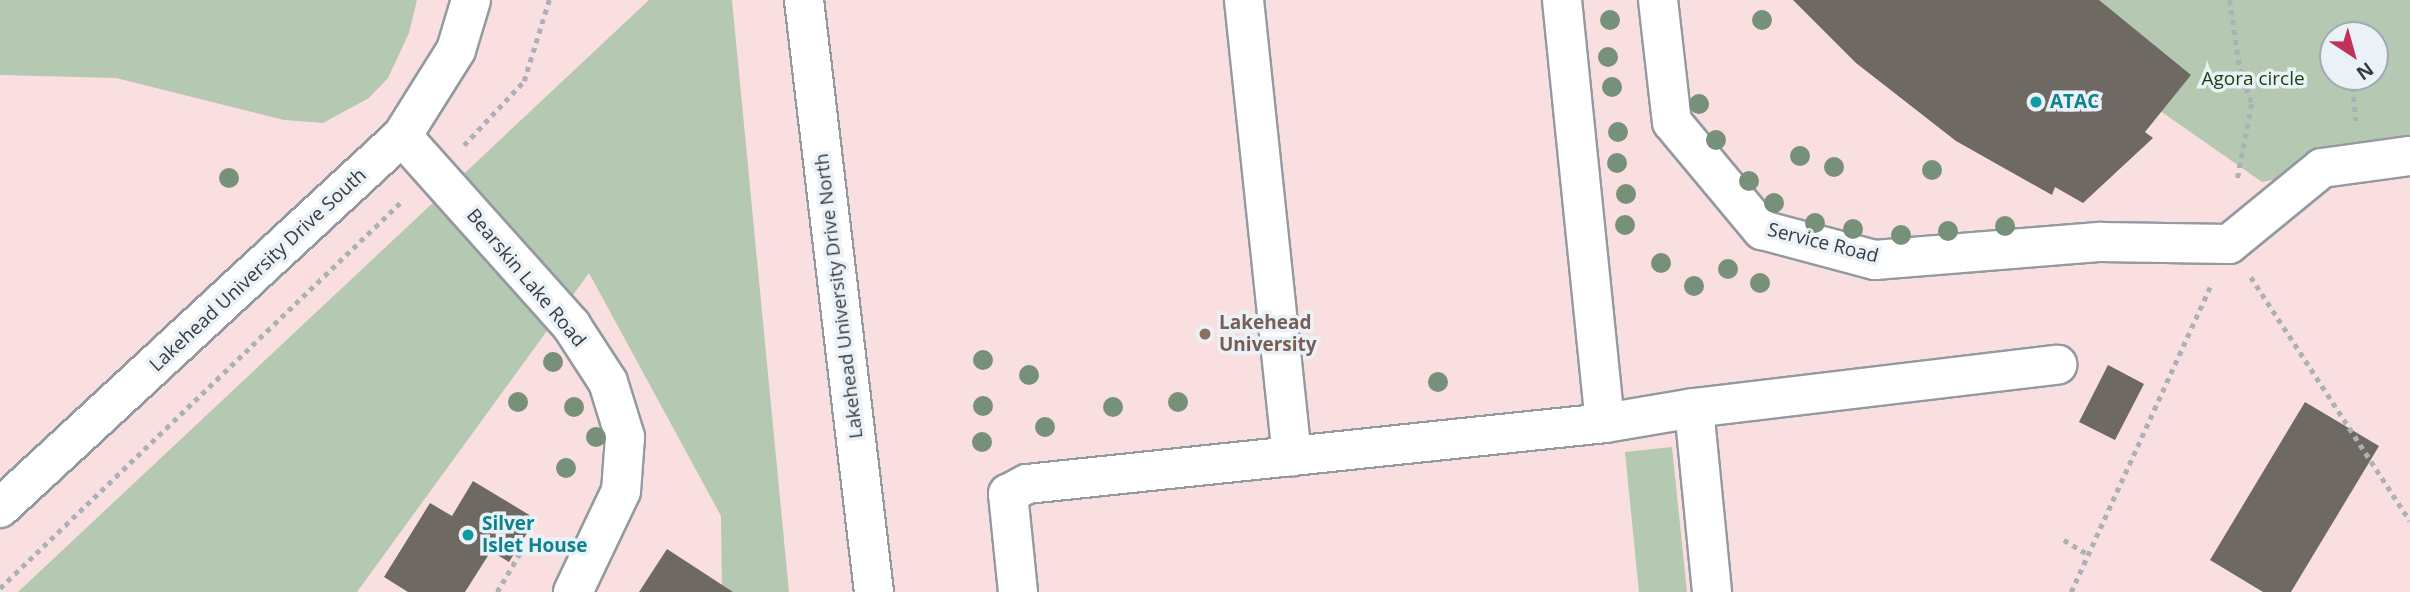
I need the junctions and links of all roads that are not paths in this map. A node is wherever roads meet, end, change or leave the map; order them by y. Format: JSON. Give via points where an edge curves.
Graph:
{"nodes":[{"id":1,"x":471,"y":0,"type":"edge"},
{"id":2,"x":804,"y":0,"type":"edge"},
{"id":3,"x":1244,"y":0,"type":"edge"},
{"id":4,"x":1562,"y":0,"type":"edge"},
{"id":5,"x":1658,"y":0,"type":"edge"},
{"id":6,"x":402,"y":136,"type":"junction"},
{"id":7,"x":2410,"y":156,"type":"edge"},
{"id":8,"x":2057,"y":365,"type":"dead end"},
{"id":9,"x":1694,"y":408,"type":"junction"},
{"id":10,"x":1605,"y":423,"type":"junction"},
{"id":11,"x":1292,"y":456,"type":"junction"},
{"id":12,"x":0,"y":508,"type":"edge"},
{"id":13,"x":579,"y":582,"type":"edge"},
{"id":14,"x":874,"y":592,"type":"edge"},
{"id":15,"x":1018,"y":592,"type":"edge"},
{"id":16,"x":1712,"y":592,"type":"edge"}],
"edges":[{"from":1,"to":6,"type":"lane","name":"Lakehead University Drive South","via":[[456,50]]},
{"from":2,"to":14,"type":"lane","name":"Lakehead University Drive North"},
{"from":3,"to":11,"type":"lane"},
{"from":4,"to":10,"type":"lane"},
{"from":5,"to":7,"type":"lane","name":"Service Road","via":[[1672,122],[1762,230],[1875,260],[2101,242],[2229,244],[2322,168]]},
{"from":6,"to":12,"type":"lane","name":"Lakehead University Drive South"},
{"from":6,"to":13,"type":"lane","name":"Bearskin Lake Road","via":[[571,324],[608,382],[625,437],[621,491]]},
{"from":8,"to":9,"type":"lane"},
{"from":9,"to":10,"type":"lane"},
{"from":9,"to":16,"type":"lane"},
{"from":10,"to":11,"type":"lane"},
{"from":11,"to":15,"type":"lane","via":[[1027,484],[1008,494]]}]}
